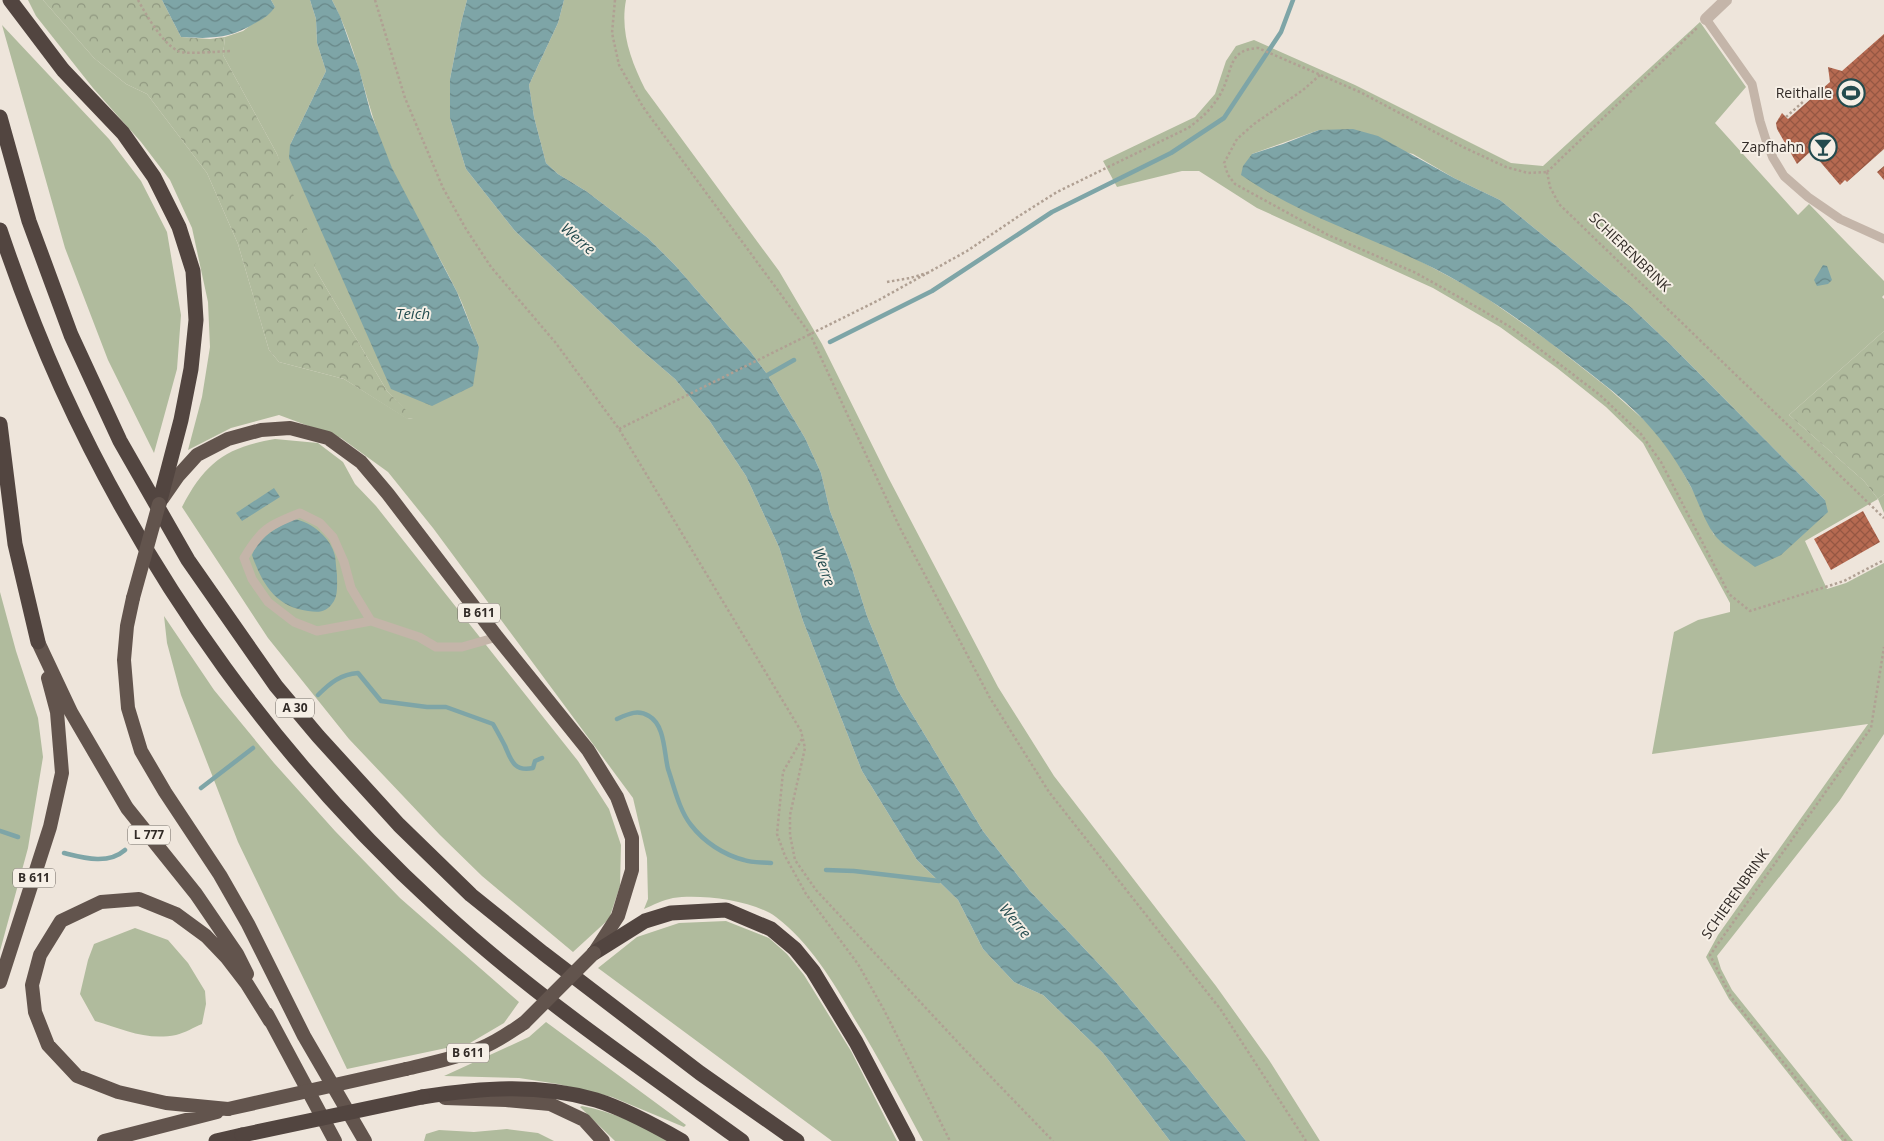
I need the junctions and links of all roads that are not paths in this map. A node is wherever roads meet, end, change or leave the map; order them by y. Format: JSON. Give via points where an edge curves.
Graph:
{"nodes":[{"id":1,"x":10,"y":0,"type":"edge"},
{"id":2,"x":1726,"y":0,"type":"edge"},
{"id":3,"x":1706,"y":19,"type":"joint"},
{"id":4,"x":0,"y":117,"type":"edge"},
{"id":5,"x":0,"y":230,"type":"edge"},
{"id":6,"x":1884,"y":239,"type":"edge"},
{"id":7,"x":0,"y":424,"type":"edge"},
{"id":8,"x":159,"y":504,"type":"junction"},
{"id":9,"x":370,"y":621,"type":"junction"},
{"id":10,"x":497,"y":637,"type":"junction"},
{"id":11,"x":38,"y":642,"type":"junction"},
{"id":12,"x":594,"y":953,"type":"junction"},
{"id":13,"x":0,"y":982,"type":"edge"},
{"id":14,"x":270,"y":1021,"type":"junction"},
{"id":15,"x":422,"y":1098,"type":"junction"},
{"id":16,"x":228,"y":1109,"type":"junction"},
{"id":17,"x":104,"y":1141,"type":"edge"},
{"id":18,"x":216,"y":1141,"type":"edge"},
{"id":19,"x":335,"y":1141,"type":"edge"},
{"id":20,"x":365,"y":1141,"type":"edge"},
{"id":21,"x":603,"y":1141,"type":"edge"},
{"id":22,"x":682,"y":1141,"type":"edge"},
{"id":23,"x":742,"y":1141,"type":"edge"},
{"id":24,"x":797,"y":1141,"type":"edge"},
{"id":25,"x":908,"y":1141,"type":"edge"}],
"edges":[{"from":1,"to":8,"type":"highway","via":[[63,70],[123,134],[154,177],[179,227],[192,271],[196,320],[181,420]]},
{"from":2,"to":3,"type":"street"},
{"from":3,"to":6,"type":"lane","via":[[1752,84],[1766,140],[1784,176],[1840,219]]},
{"from":4,"to":24,"type":"highway","number":"A 30","via":[[29,221],[65,317],[120,441],[188,560],[276,686],[399,825],[470,895],[700,1073]]},
{"from":5,"to":23,"type":"highway","number":"A 30","via":[[60,385],[136,532],[191,621],[282,744],[364,835],[441,911],[539,993]]},
{"from":7,"to":11,"type":"highway","via":[[14,544]]},
{"from":8,"to":10,"type":"highway","number":"B 611","via":[[197,455],[228,439],[261,430],[290,428],[328,438],[361,462]]},
{"from":8,"to":20,"type":"highway","number":"L 777","bridge":true,"via":[[133,598],[124,660],[128,708],[141,751],[220,875],[304,1036]]},
{"from":9,"to":9,"type":"lane","via":[[351,588],[334,537],[320,523],[300,513],[265,529],[252,544],[244,558],[252,580],[268,602],[294,622],[317,631]]},
{"from":9,"to":10,"type":"lane","via":[[419,637],[436,647],[462,647]]},
{"from":10,"to":12,"type":"highway","number":"B 611","via":[[588,750],[617,797],[632,838],[632,870],[618,916]]},
{"from":11,"to":13,"type":"highway","number":"B 611","via":[[57,712],[62,773],[50,827]]},
{"from":11,"to":14,"type":"highway","number":"L 777","via":[[71,712],[127,808],[196,894],[237,954]]},
{"from":12,"to":16,"type":"highway","number":"B 611","bridge":true,"via":[[524,1023],[481,1048],[455,1058]]},
{"from":12,"to":25,"type":"highway","via":[[645,921],[672,912],[726,910],[771,930],[794,949],[812,971],[856,1042]]},
{"from":14,"to":16,"type":"highway","via":[[227,958],[206,936],[176,914],[139,899],[101,902],[61,921],[40,955],[32,985],[35,1012],[48,1045],[77,1076],[118,1092],[166,1103]]},
{"from":14,"to":19,"type":"highway","number":"L 777"},
{"from":15,"to":18,"type":"highway","bridge":true},
{"from":15,"to":21,"type":"highway","via":[[550,1104],[584,1120]]},
{"from":15,"to":22,"type":"highway","via":[[461,1091],[520,1087],[568,1094],[597,1100]]},
{"from":16,"to":17,"type":"highway","number":"B 611"}]}
